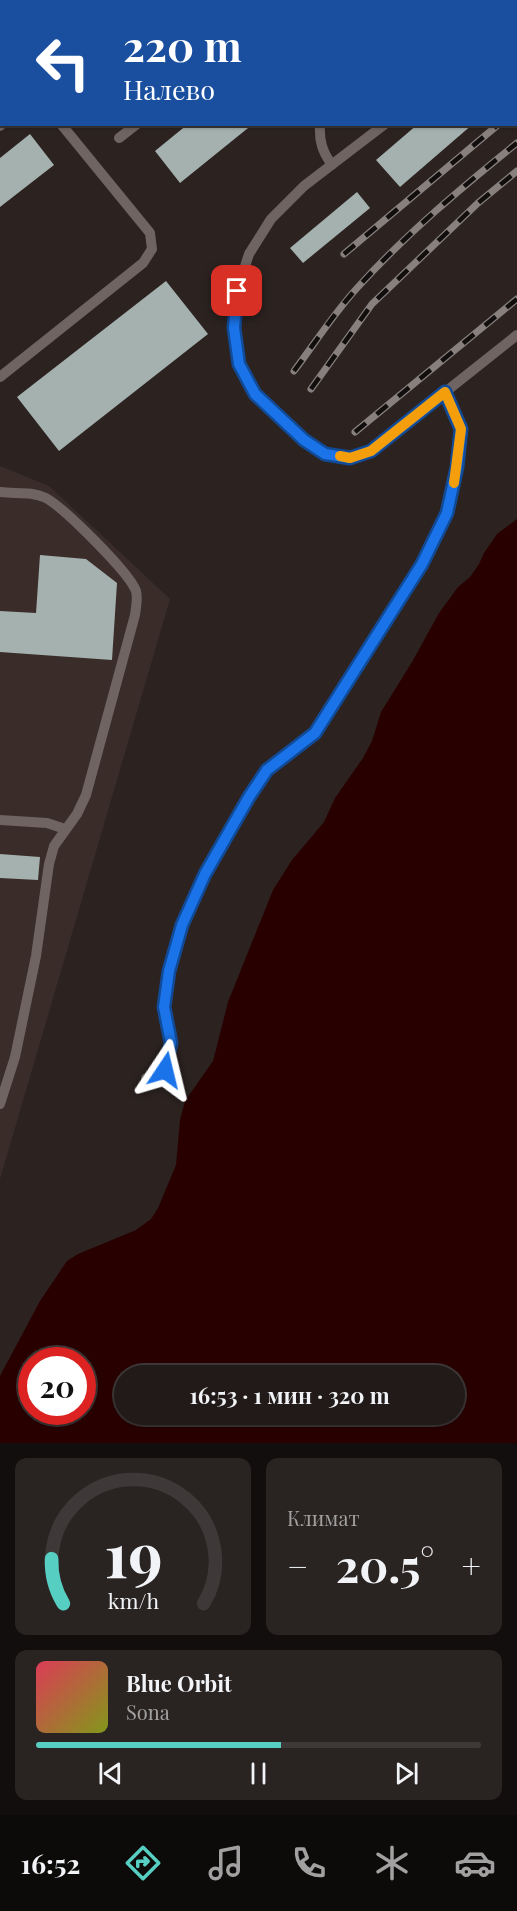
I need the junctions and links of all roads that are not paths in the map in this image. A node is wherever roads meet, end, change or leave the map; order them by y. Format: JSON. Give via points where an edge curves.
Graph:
{"nodes":[{"id":1,"x":63,"y":126,"type":"edge"},
{"id":2,"x":134,"y":126,"type":"edge"},
{"id":3,"x":320,"y":126,"type":"edge"},
{"id":4,"x":382,"y":126,"type":"edge"},
{"id":5,"x":119,"y":138,"type":"dead end"},
{"id":6,"x":332,"y":165,"type":"junction"},
{"id":7,"x":517,"y":335,"type":"edge"},
{"id":8,"x":0,"y":377,"type":"edge"},
{"id":9,"x":445,"y":392,"type":"junction"},
{"id":10,"x":0,"y":492,"type":"edge"},
{"id":11,"x":0,"y":820,"type":"edge"},
{"id":12,"x":65,"y":829,"type":"junction"},
{"id":13,"x":146,"y":1078,"type":"dead end"},
{"id":14,"x":0,"y":1104,"type":"edge"}],
"edges":[{"from":1,"to":8,"type":"lane","via":[[150,233],[152,249],[143,263]]},
{"from":2,"to":5,"type":"lane"},
{"from":3,"to":6,"type":"lane","via":[[323,152]]},
{"from":4,"to":6,"type":"lane"},
{"from":6,"to":9,"type":"lane","via":[[271,219],[249,254],[237,291],[234,328],[239,364],[255,394],[304,440],[325,454],[350,458],[371,451]]},
{"from":7,"to":9,"type":"lane"},
{"from":9,"to":13,"type":"lane","via":[[461,429],[447,513],[422,564],[315,733],[267,770],[205,874],[182,925],[169,971],[164,1007],[171,1043],[165,1070]]},
{"from":10,"to":12,"type":"lane","via":[[31,493],[59,506],[126,574],[137,593],[135,615],[86,795],[78,814]]},
{"from":11,"to":12,"type":"lane","via":[[47,823]]},
{"from":12,"to":14,"type":"lane","via":[[49,864],[36,956],[15,1058]]}]}
